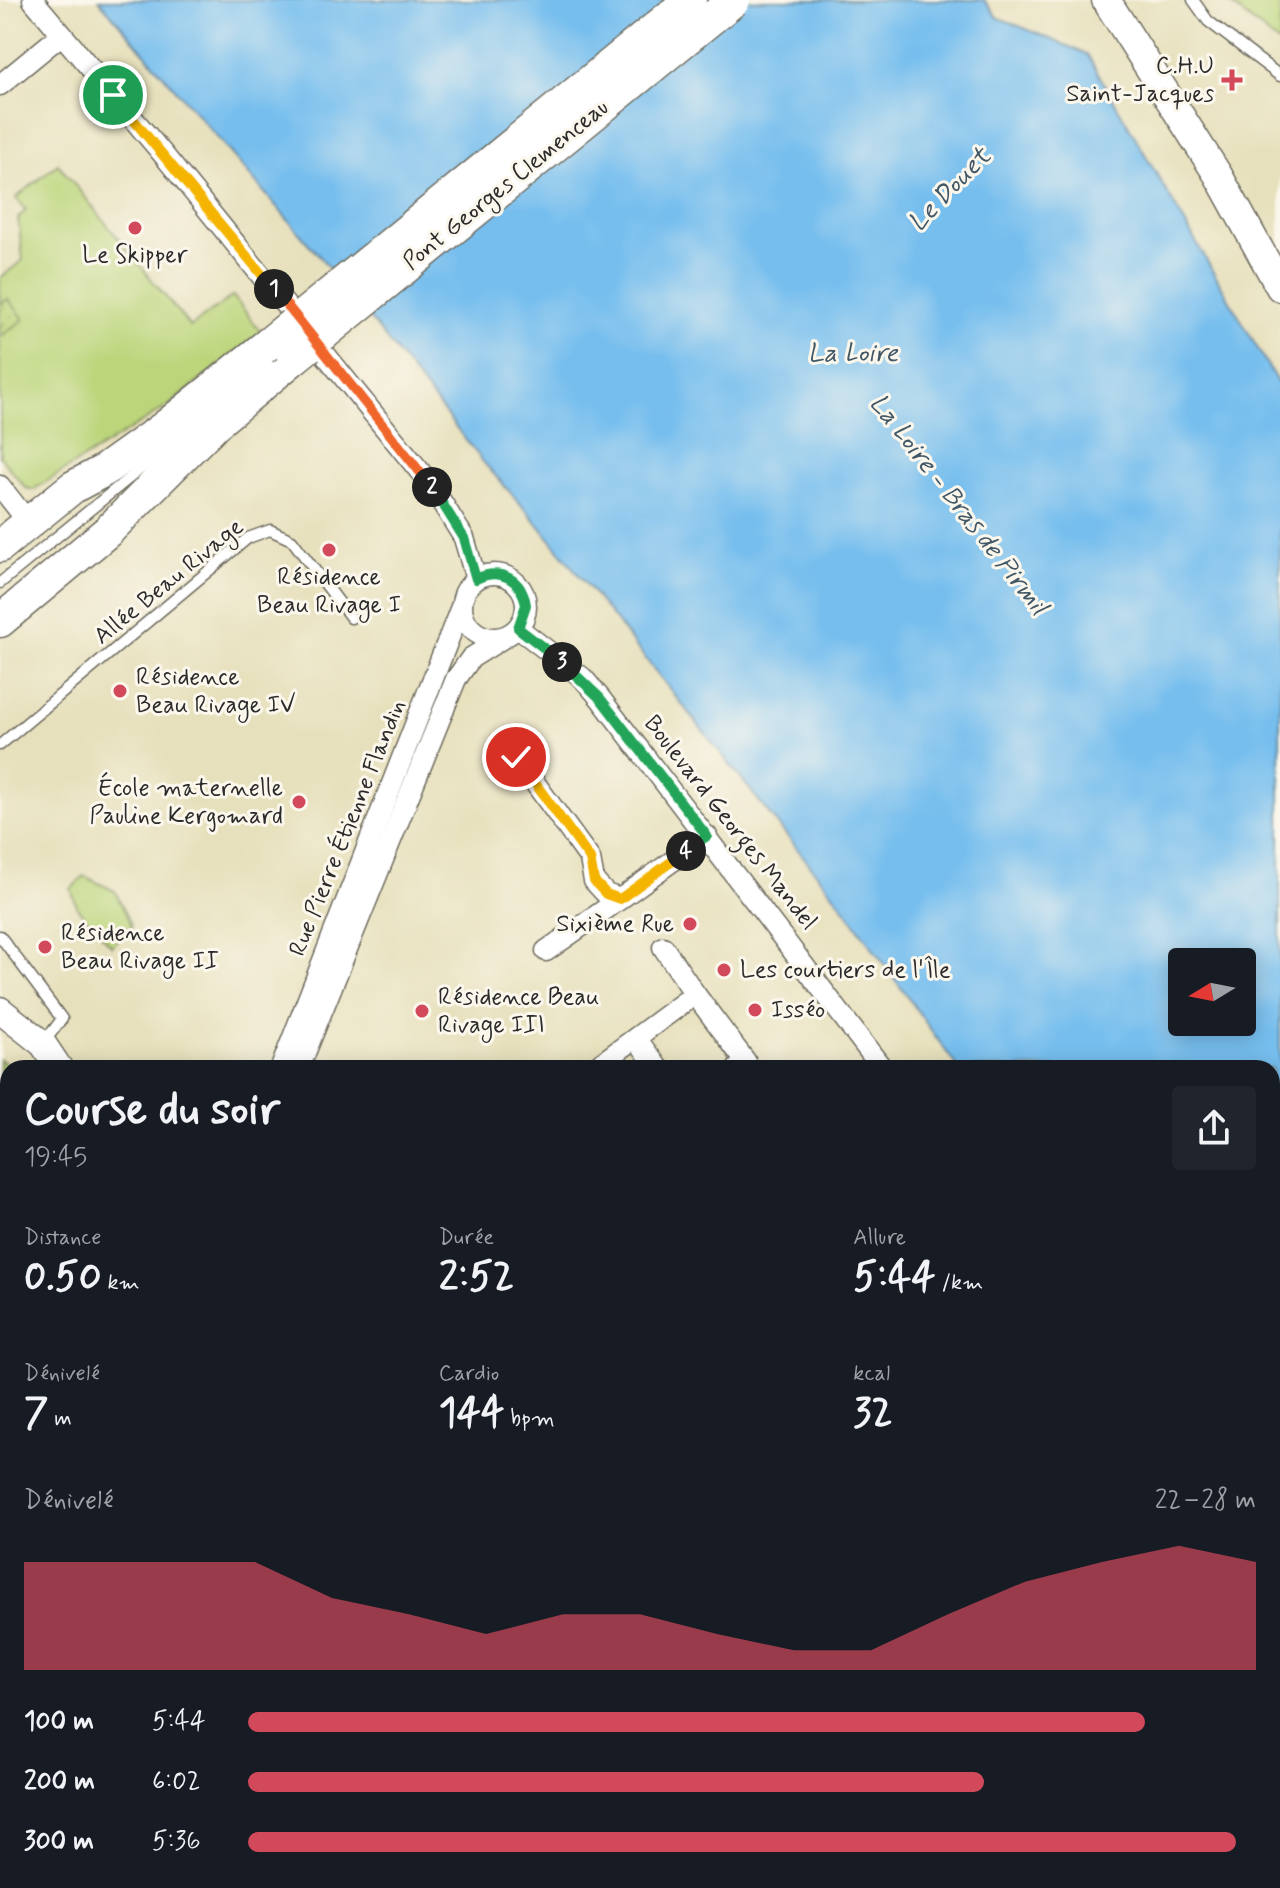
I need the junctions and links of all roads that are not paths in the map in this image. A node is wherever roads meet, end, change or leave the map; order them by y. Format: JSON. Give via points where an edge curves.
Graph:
{"nodes":[{"id":1,"x":33,"y":0,"type":"edge"},
{"id":2,"x":690,"y":0,"type":"edge"},
{"id":3,"x":734,"y":0,"type":"edge"},
{"id":4,"x":1106,"y":0,"type":"edge"},
{"id":5,"x":1193,"y":0,"type":"edge"},
{"id":6,"x":61,"y":35,"type":"junction"},
{"id":7,"x":1280,"y":76,"type":"edge"},
{"id":8,"x":0,"y":85,"type":"edge"},
{"id":9,"x":1280,"y":287,"type":"edge"},
{"id":10,"x":271,"y":360,"type":"junction"},
{"id":11,"x":100,"y":485,"type":"junction"},
{"id":12,"x":0,"y":486,"type":"edge"},
{"id":13,"x":116,"y":522,"type":"junction"},
{"id":14,"x":29,"y":523,"type":"junction"},
{"id":15,"x":0,"y":546,"type":"edge"},
{"id":16,"x":476,"y":579,"type":"junction"},
{"id":17,"x":0,"y":583,"type":"edge"},
{"id":18,"x":461,"y":607,"type":"junction"},
{"id":19,"x":351,"y":618,"type":"dead end"},
{"id":20,"x":0,"y":621,"type":"edge"},
{"id":21,"x":510,"y":633,"type":"junction"},
{"id":22,"x":0,"y":745,"type":"edge"},
{"id":23,"x":516,"y":757,"type":"dead end"},
{"id":24,"x":707,"y":836,"type":"junction"},
{"id":25,"x":620,"y":899,"type":"junction"},
{"id":26,"x":0,"y":936,"type":"edge"},
{"id":27,"x":663,"y":947,"type":"dead end"},
{"id":28,"x":546,"y":951,"type":"dead end"},
{"id":29,"x":695,"y":994,"type":"junction"},
{"id":30,"x":0,"y":1010,"type":"edge"},
{"id":31,"x":636,"y":1038,"type":"junction"},
{"id":32,"x":50,"y":1054,"type":"edge"},
{"id":33,"x":72,"y":1060,"type":"edge"},
{"id":34,"x":284,"y":1060,"type":"edge"},
{"id":35,"x":302,"y":1060,"type":"edge"},
{"id":36,"x":606,"y":1060,"type":"edge"},
{"id":37,"x":652,"y":1060,"type":"edge"},
{"id":38,"x":744,"y":1060,"type":"edge"},
{"id":39,"x":876,"y":1060,"type":"edge"}],
"edges":[{"from":1,"to":6,"type":"street"},
{"from":2,"to":10,"type":"main road","name":"Pont Georges Clemenceau","bridge":true},
{"from":3,"to":10,"type":"main road","name":"Pont Georges Clemenceau","bridge":true},
{"from":4,"to":9,"type":"main road","via":[[1218,175]]},
{"from":5,"to":7,"type":"lane","via":[[1208,21]]},
{"from":6,"to":8,"type":"street"},
{"from":6,"to":16,"type":"street","via":[[450,511]]},
{"from":10,"to":11,"type":"main road","via":[[166,426]]},
{"from":10,"to":13,"type":"main road"},
{"from":11,"to":13,"type":"main road","via":[[120,506]]},
{"from":11,"to":14,"type":"main road","via":[[73,487]]},
{"from":11,"to":17,"type":"lane"},
{"from":12,"to":14,"type":"street"},
{"from":13,"to":20,"type":"main road"},
{"from":14,"to":15,"type":"main road"},
{"from":16,"to":18,"type":"street","via":[[465,591]]},
{"from":16,"to":21,"type":"street","via":[[500,574],[516,583],[526,605]]},
{"from":18,"to":21,"type":"street","via":[[466,624],[485,638]]},
{"from":18,"to":34,"type":"street","name":"Rue Pierre Étienne Flandin"},
{"from":19,"to":22,"type":"lane","name":"Allée Beau Rivage","via":[[292,540],[270,530],[248,538]]},
{"from":21,"to":24,"type":"street","name":"Boulevard Georges Mandel","via":[[583,678]]},
{"from":21,"to":35,"type":"street","name":"Rue Pierre Étienne Flandin","via":[[471,658],[456,679]]},
{"from":23,"to":25,"type":"street","via":[[590,859],[594,881]]},
{"from":24,"to":25,"type":"street"},
{"from":24,"to":39,"type":"street","name":"Boulevard Georges Mandel"},
{"from":25,"to":28,"type":"street"},
{"from":26,"to":32,"type":"lane","via":[[62,1019]]},
{"from":27,"to":29,"type":"street"},
{"from":29,"to":31,"type":"street"},
{"from":29,"to":38,"type":"street"},
{"from":30,"to":32,"type":"street"},
{"from":31,"to":36,"type":"street"},
{"from":31,"to":37,"type":"street"},
{"from":32,"to":33,"type":"street","via":[[61,1052]]}]}
